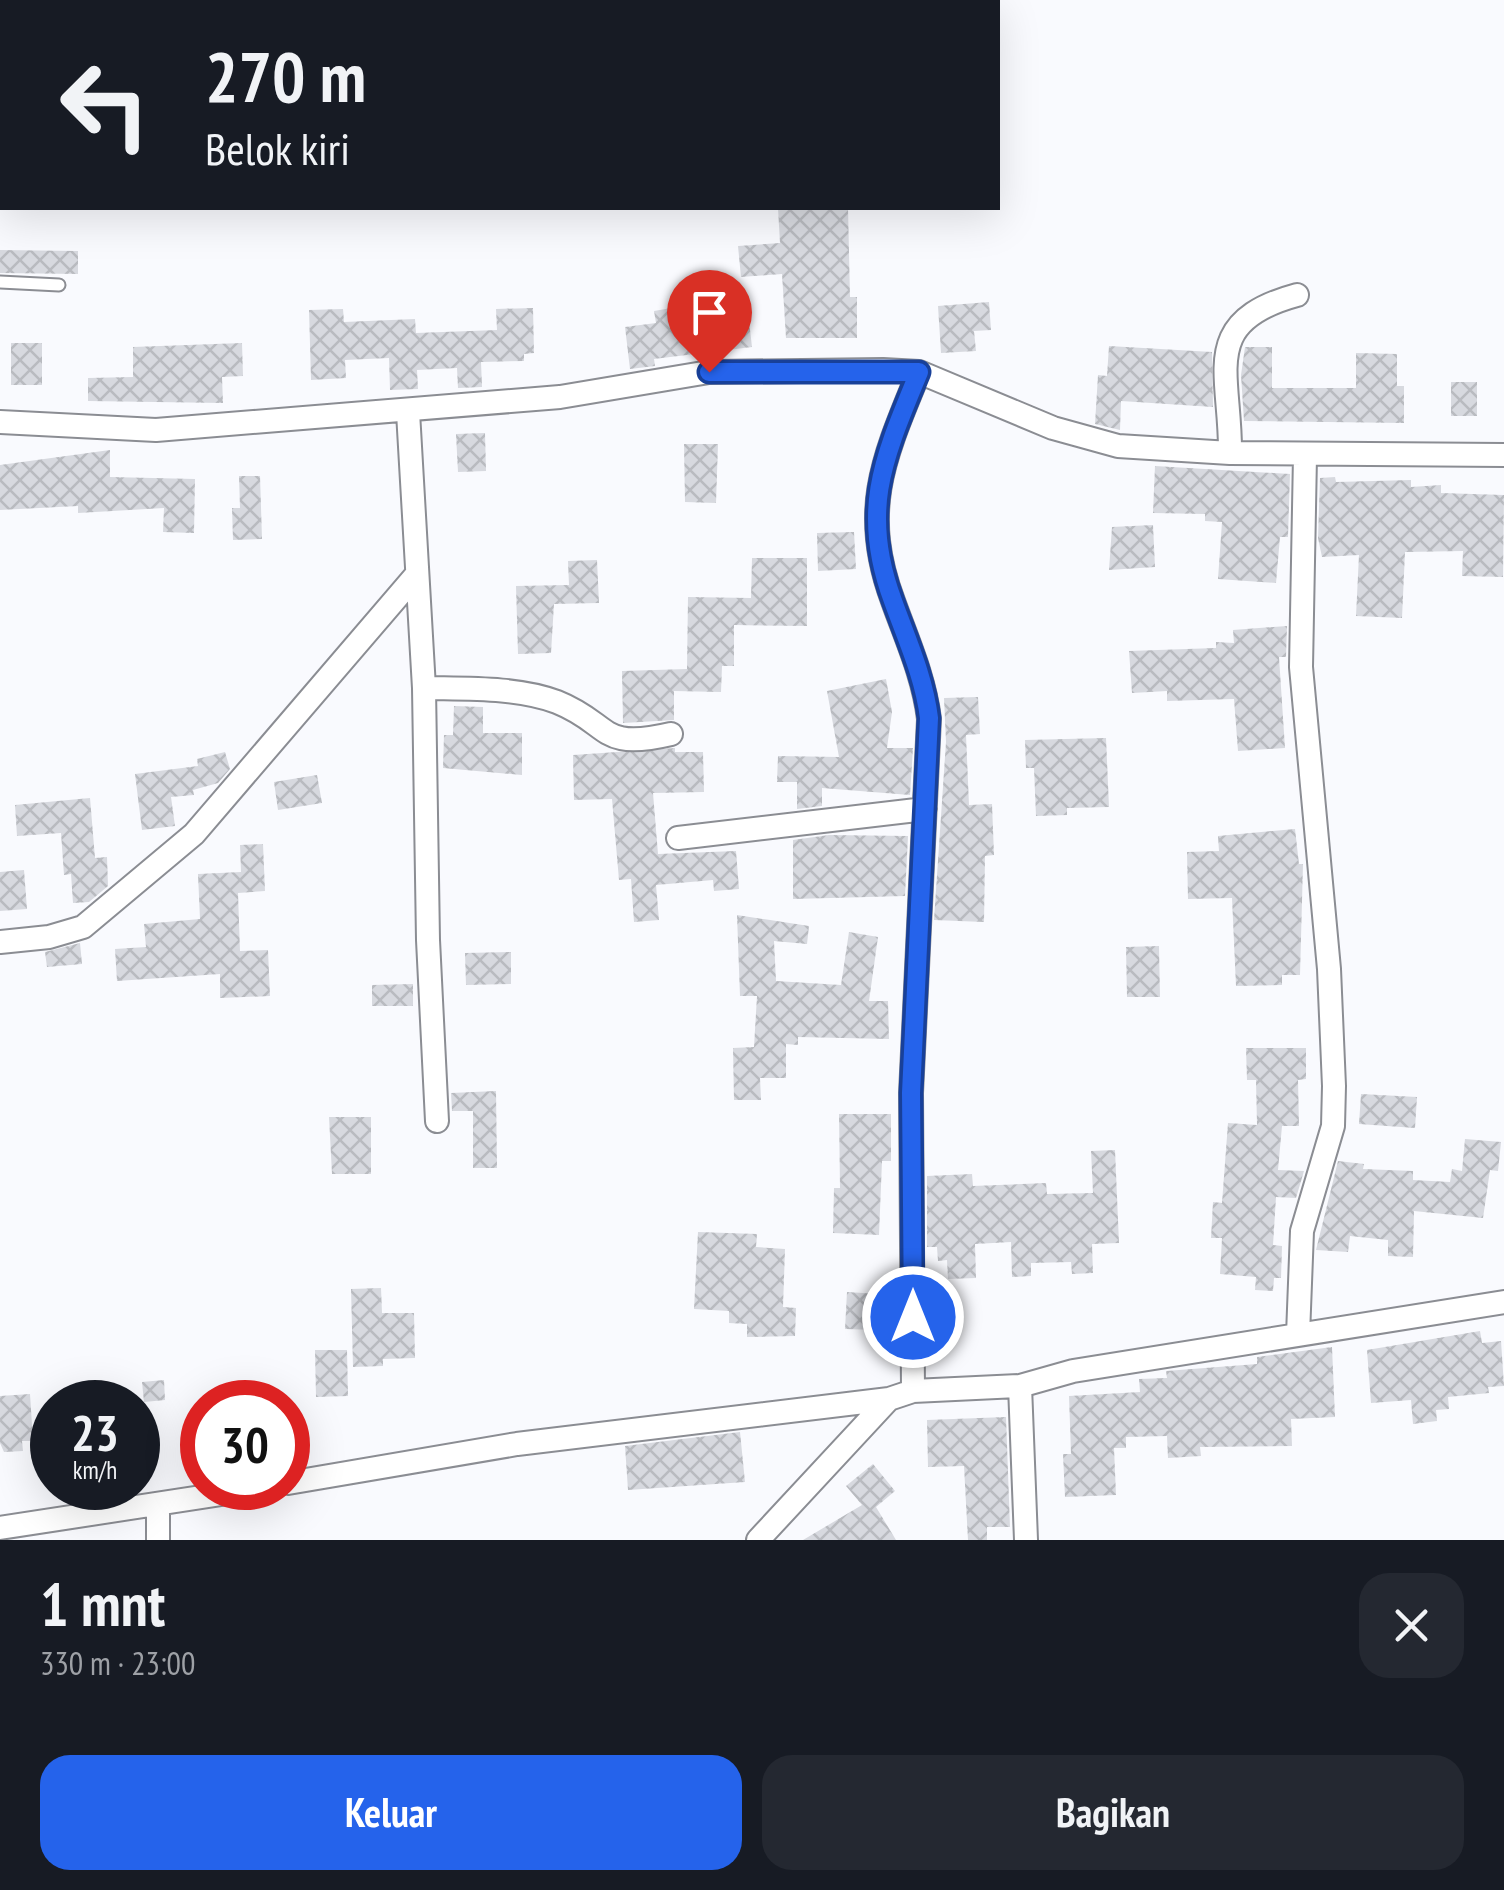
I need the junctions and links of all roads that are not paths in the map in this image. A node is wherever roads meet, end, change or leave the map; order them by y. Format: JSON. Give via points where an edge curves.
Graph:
{"nodes":[{"id":1,"x":0,"y":282,"type":"edge"},
{"id":2,"x":59,"y":284,"type":"dead end"},
{"id":3,"x":1297,"y":295,"type":"dead end"},
{"id":4,"x":919,"y":372,"type":"junction"},
{"id":5,"x":408,"y":412,"type":"junction"},
{"id":6,"x":0,"y":422,"type":"edge"},
{"id":7,"x":1230,"y":452,"type":"junction"},
{"id":8,"x":1504,"y":455,"type":"edge"},
{"id":9,"x":1305,"y":456,"type":"junction"},
{"id":10,"x":417,"y":574,"type":"junction"},
{"id":11,"x":424,"y":688,"type":"junction"},
{"id":12,"x":671,"y":734,"type":"dead end"},
{"id":13,"x":925,"y":808,"type":"junction"},
{"id":14,"x":678,"y":838,"type":"dead end"},
{"id":15,"x":0,"y":942,"type":"edge"},
{"id":16,"x":438,"y":1122,"type":"dead end"},
{"id":17,"x":1504,"y":1302,"type":"edge"},
{"id":18,"x":1298,"y":1335,"type":"junction"},
{"id":19,"x":1020,"y":1386,"type":"junction"},
{"id":20,"x":914,"y":1392,"type":"junction"},
{"id":21,"x":890,"y":1399,"type":"junction"},
{"id":22,"x":310,"y":1479,"type":"edge"},
{"id":23,"x":118,"y":1510,"type":"edge"},
{"id":24,"x":158,"y":1510,"type":"edge"},
{"id":25,"x":0,"y":1528,"type":"edge"},
{"id":26,"x":158,"y":1540,"type":"edge"},
{"id":27,"x":758,"y":1540,"type":"edge"},
{"id":28,"x":1026,"y":1540,"type":"edge"}],
"edges":[{"from":1,"to":2,"type":"lane"},
{"from":3,"to":7,"type":"street","via":[[1251,311],[1225,352]]},
{"from":4,"to":5,"type":"street","via":[[709,372],[560,397]]},
{"from":4,"to":7,"type":"street","via":[[1085,438]]},
{"from":4,"to":13,"type":"street","via":[[879,477],[875,534],[926,688]]},
{"from":5,"to":6,"type":"street","via":[[156,430]]},
{"from":5,"to":10,"type":"street"},
{"from":7,"to":9,"type":"street"},
{"from":8,"to":9,"type":"street"},
{"from":9,"to":18,"type":"street","via":[[1301,667],[1334,1086],[1333,1126],[1302,1231]]},
{"from":10,"to":11,"type":"street"},
{"from":10,"to":15,"type":"street","via":[[194,834],[83,927]]},
{"from":11,"to":12,"type":"street","via":[[484,689],[557,702],[627,742]]},
{"from":11,"to":16,"type":"street"},
{"from":13,"to":14,"type":"street"},
{"from":13,"to":20,"type":"street","via":[[911,1093]]},
{"from":17,"to":18,"type":"street"},
{"from":18,"to":19,"type":"street","via":[[1073,1371]]},
{"from":19,"to":20,"type":"street"},
{"from":19,"to":28,"type":"street"},
{"from":20,"to":21,"type":"street"},
{"from":21,"to":22,"type":"street","via":[[518,1444]]},
{"from":21,"to":27,"type":"street"},
{"from":23,"to":25,"type":"street"},
{"from":24,"to":26,"type":"street"}]}
